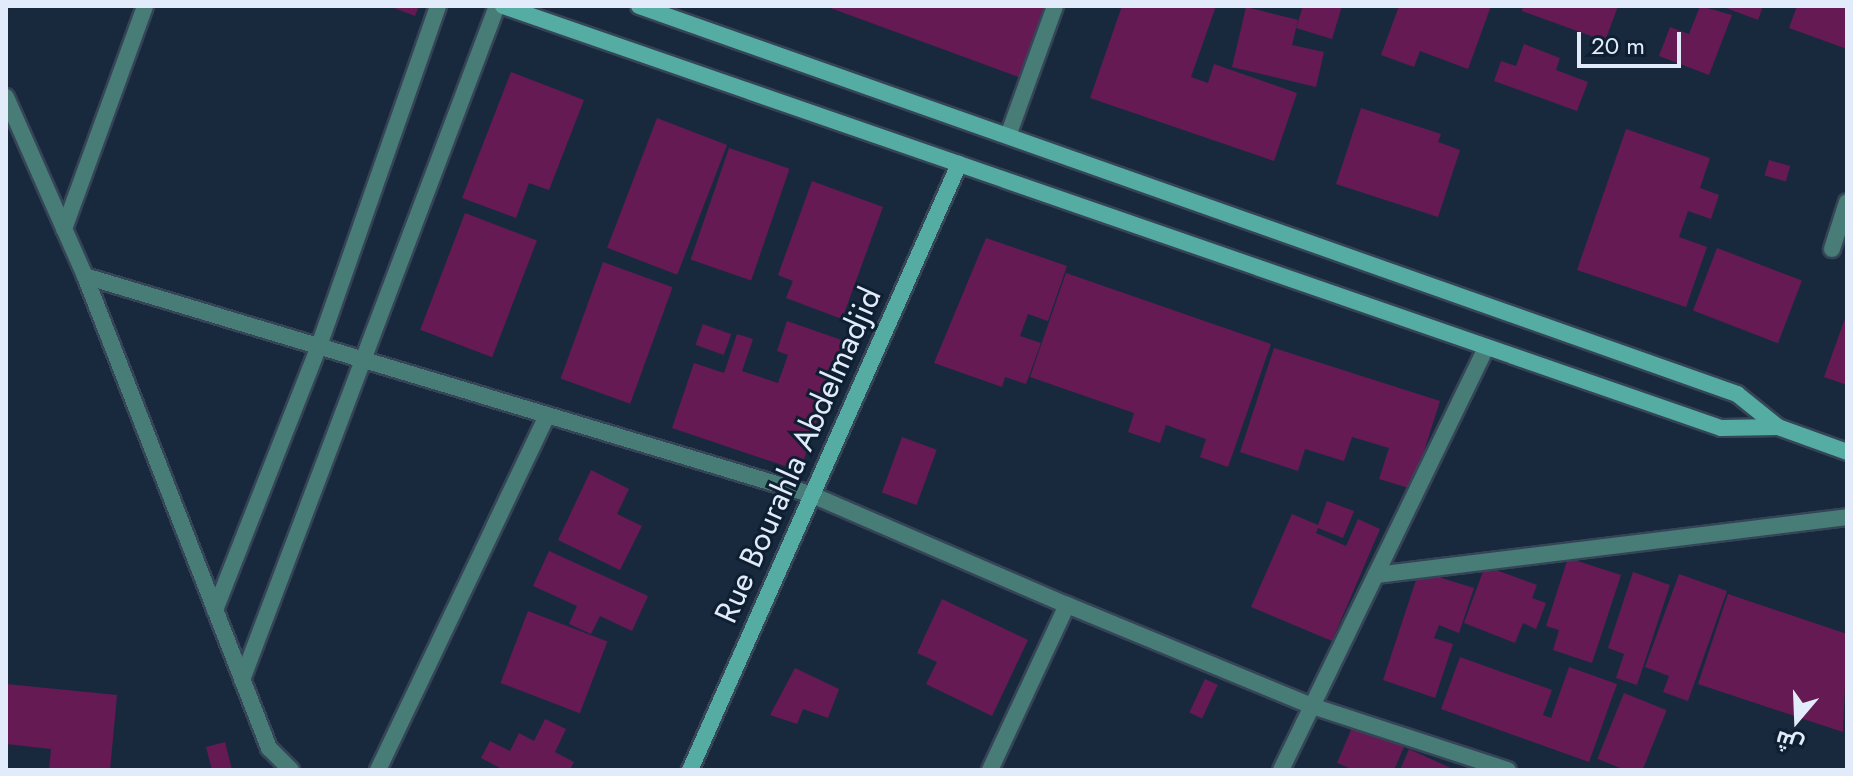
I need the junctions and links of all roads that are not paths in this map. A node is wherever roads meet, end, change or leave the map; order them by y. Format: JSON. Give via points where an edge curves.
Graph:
{"nodes":[{"id":1,"x":145,"y":6,"type":"edge"},
{"id":2,"x":438,"y":6,"type":"edge"},
{"id":3,"x":497,"y":6,"type":"edge"},
{"id":4,"x":503,"y":6,"type":"edge"},
{"id":5,"x":639,"y":6,"type":"edge"},
{"id":6,"x":1055,"y":6,"type":"edge"},
{"id":7,"x":6,"y":97,"type":"edge"},
{"id":8,"x":1008,"y":136,"type":"junction"},
{"id":9,"x":959,"y":164,"type":"junction"},
{"id":10,"x":1847,"y":202,"type":"edge"},
{"id":11,"x":64,"y":229,"type":"junction"},
{"id":12,"x":1832,"y":249,"type":"dead end"},
{"id":13,"x":85,"y":276,"type":"junction"},
{"id":14,"x":319,"y":346,"type":"junction"},
{"id":15,"x":1486,"y":347,"type":"junction"},
{"id":16,"x":367,"y":361,"type":"junction"},
{"id":17,"x":547,"y":415,"type":"junction"},
{"id":18,"x":1778,"y":427,"type":"junction"},
{"id":19,"x":1847,"y":452,"type":"edge"},
{"id":20,"x":810,"y":494,"type":"junction"},
{"id":21,"x":1847,"y":517,"type":"edge"},
{"id":22,"x":1376,"y":575,"type":"junction"},
{"id":23,"x":1067,"y":605,"type":"junction"},
{"id":24,"x":215,"y":610,"type":"junction"},
{"id":25,"x":242,"y":680,"type":"junction"},
{"id":26,"x":1312,"y":706,"type":"junction"},
{"id":27,"x":269,"y":748,"type":"junction"},
{"id":28,"x":278,"y":770,"type":"edge"},
{"id":29,"x":291,"y":770,"type":"edge"},
{"id":30,"x":378,"y":770,"type":"edge"},
{"id":31,"x":690,"y":770,"type":"edge"},
{"id":32,"x":990,"y":770,"type":"edge"},
{"id":33,"x":1281,"y":770,"type":"edge"},
{"id":34,"x":1508,"y":770,"type":"edge"}],
"edges":[{"from":1,"to":11,"type":"street"},
{"from":2,"to":14,"type":"street"},
{"from":3,"to":16,"type":"street"},
{"from":4,"to":9,"type":"street"},
{"from":5,"to":8,"type":"street"},
{"from":6,"to":8,"type":"street"},
{"from":7,"to":11,"type":"street"},
{"from":8,"to":18,"type":"street","via":[[1737,394]]},
{"from":9,"to":15,"type":"street"},
{"from":9,"to":20,"type":"street","name":"Rue Bourahla Abdelmadjid"},
{"from":10,"to":12,"type":"street"},
{"from":11,"to":13,"type":"street"},
{"from":13,"to":14,"type":"street"},
{"from":13,"to":24,"type":"street"},
{"from":14,"to":16,"type":"street"},
{"from":14,"to":24,"type":"street"},
{"from":15,"to":18,"type":"street","via":[[1721,428]]},
{"from":15,"to":22,"type":"street"},
{"from":16,"to":17,"type":"street"},
{"from":16,"to":25,"type":"street"},
{"from":17,"to":20,"type":"street"},
{"from":17,"to":30,"type":"street"},
{"from":18,"to":19,"type":"street"},
{"from":20,"to":23,"type":"street"},
{"from":20,"to":31,"type":"street","name":"Rue Bourahla Abdelmadjid"},
{"from":21,"to":22,"type":"street"},
{"from":22,"to":26,"type":"street"},
{"from":23,"to":26,"type":"street"},
{"from":23,"to":32,"type":"street"},
{"from":24,"to":25,"type":"street"},
{"from":25,"to":27,"type":"street"},
{"from":26,"to":33,"type":"street"},
{"from":26,"to":34,"type":"street"},
{"from":27,"to":28,"type":"street"},
{"from":27,"to":29,"type":"street"}]}
